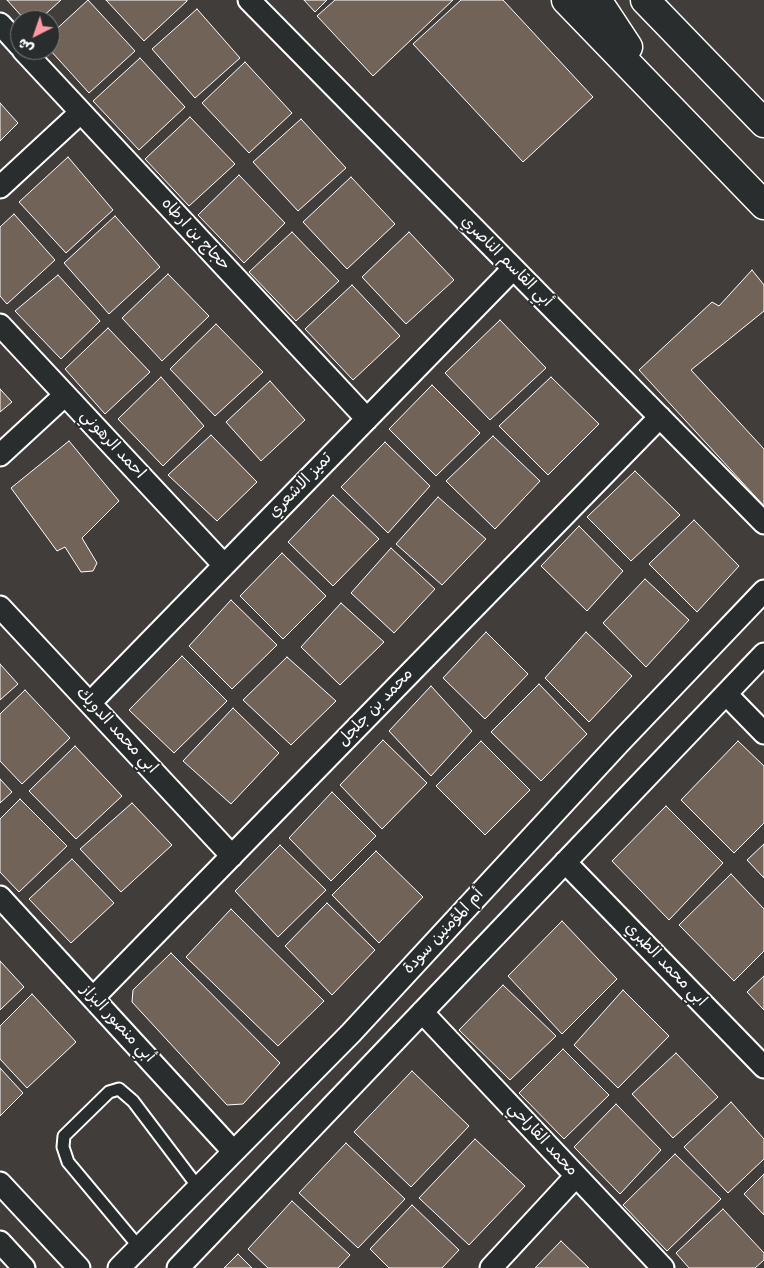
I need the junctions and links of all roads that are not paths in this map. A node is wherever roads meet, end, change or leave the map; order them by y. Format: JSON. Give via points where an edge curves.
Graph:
{"nodes":[{"id":1,"x":249,"y":0,"type":"edge"},
{"id":2,"x":566,"y":0,"type":"edge"},
{"id":3,"x":597,"y":0,"type":"edge"},
{"id":4,"x":645,"y":0,"type":"edge"},
{"id":5,"x":0,"y":24,"type":"edge"},
{"id":6,"x":10,"y":35,"type":"edge"},
{"id":7,"x":32,"y":60,"type":"edge"},
{"id":8,"x":668,"y":106,"type":"junction"},
{"id":9,"x":80,"y":113,"type":"junction"},
{"id":10,"x":764,"y":123,"type":"edge"},
{"id":11,"x":0,"y":187,"type":"edge"},
{"id":12,"x":764,"y":205,"type":"edge"},
{"id":13,"x":513,"y":270,"type":"junction"},
{"id":14,"x":0,"y":325,"type":"edge"},
{"id":15,"x":65,"y":394,"type":"junction"},
{"id":16,"x":660,"y":417,"type":"junction"},
{"id":17,"x":367,"y":419,"type":"junction"},
{"id":18,"x":0,"y":456,"type":"edge"},
{"id":19,"x":764,"y":523,"type":"edge"},
{"id":20,"x":224,"y":566,"type":"junction"},
{"id":21,"x":764,"y":591,"type":"edge"},
{"id":22,"x":0,"y":607,"type":"edge"},
{"id":23,"x":761,"y":665,"type":"edge"},
{"id":24,"x":726,"y":694,"type":"junction"},
{"id":25,"x":90,"y":703,"type":"junction"},
{"id":26,"x":764,"y":733,"type":"edge"},
{"id":27,"x":232,"y":856,"type":"junction"},
{"id":28,"x":565,"y":862,"type":"junction"},
{"id":29,"x":0,"y":897,"type":"edge"},
{"id":30,"x":93,"y":998,"type":"junction"},
{"id":31,"x":422,"y":1012,"type":"junction"},
{"id":32,"x":764,"y":1067,"type":"edge"},
{"id":33,"x":233,"y":1151,"type":"junction"},
{"id":34,"x":576,"y":1176,"type":"junction"},
{"id":35,"x":0,"y":1183,"type":"edge"},
{"id":36,"x":198,"y":1187,"type":"junction"},
{"id":37,"x":0,"y":1242,"type":"edge"},
{"id":38,"x":139,"y":1248,"type":"junction"},
{"id":39,"x":24,"y":1268,"type":"edge"},
{"id":40,"x":79,"y":1268,"type":"edge"},
{"id":41,"x":119,"y":1268,"type":"edge"},
{"id":42,"x":178,"y":1268,"type":"edge"},
{"id":43,"x":490,"y":1268,"type":"edge"},
{"id":44,"x":663,"y":1268,"type":"edge"}],
"edges":[{"from":1,"to":13,"type":"street","name":"أبي القاسم الناصري"},
{"from":2,"to":8,"type":"main road"},
{"from":3,"to":8,"type":"main road"},
{"from":4,"to":10,"type":"main road"},
{"from":5,"to":6,"type":"street"},
{"from":7,"to":9,"type":"street","name":"حجاج بن ارطاه"},
{"from":8,"to":12,"type":"main road"},
{"from":9,"to":11,"type":"street"},
{"from":9,"to":17,"type":"street","name":"حجاج بن ارطاه"},
{"from":13,"to":16,"type":"street","name":"أبي القاسم الناصري"},
{"from":13,"to":17,"type":"street","name":"تميز الاشعري"},
{"from":14,"to":15,"type":"street","name":"احمد الرهوني"},
{"from":15,"to":18,"type":"street"},
{"from":15,"to":20,"type":"street","name":"احمد الرهوني"},
{"from":16,"to":19,"type":"street","name":"أبي القاسم الناصري"},
{"from":16,"to":27,"type":"street","name":"محمد بن جلجل"},
{"from":17,"to":20,"type":"street","name":"تميز الاشعري"},
{"from":20,"to":25,"type":"street","name":"تميز الاشعري"},
{"from":21,"to":33,"type":"street","name":"أم المؤمنين سودة","via":[[619,742],[350,1033]]},
{"from":22,"to":25,"type":"street","name":"ابي محمد الدويك"},
{"from":23,"to":24,"type":"street"},
{"from":24,"to":26,"type":"street"},
{"from":24,"to":28,"type":"street"},
{"from":25,"to":27,"type":"street","name":"ابي محمد الدويك"},
{"from":27,"to":30,"type":"street","name":"محمد بن جلجل"},
{"from":28,"to":31,"type":"street"},
{"from":28,"to":32,"type":"street","name":"ابي محمد الطبري"},
{"from":29,"to":30,"type":"street","name":"أبي منصور البزاز"},
{"from":30,"to":33,"type":"street","name":"أبي منصور البزاز"},
{"from":31,"to":34,"type":"street","name":"محمد القاراحي"},
{"from":31,"to":42,"type":"street"},
{"from":33,"to":36,"type":"street","name":"أم المؤمنين سودة"},
{"from":34,"to":43,"type":"street"},
{"from":34,"to":44,"type":"street","name":"محمد القاراحي"},
{"from":35,"to":40,"type":"street"},
{"from":36,"to":38,"type":"street","name":"أم المؤمنين سودة"},
{"from":36,"to":38,"type":"lane","via":[[133,1101],[119,1089],[109,1092],[64,1136],[63,1147],[68,1162]]},
{"from":37,"to":39,"type":"street"},
{"from":38,"to":41,"type":"street","name":"أم المؤمنين سودة"}]}
